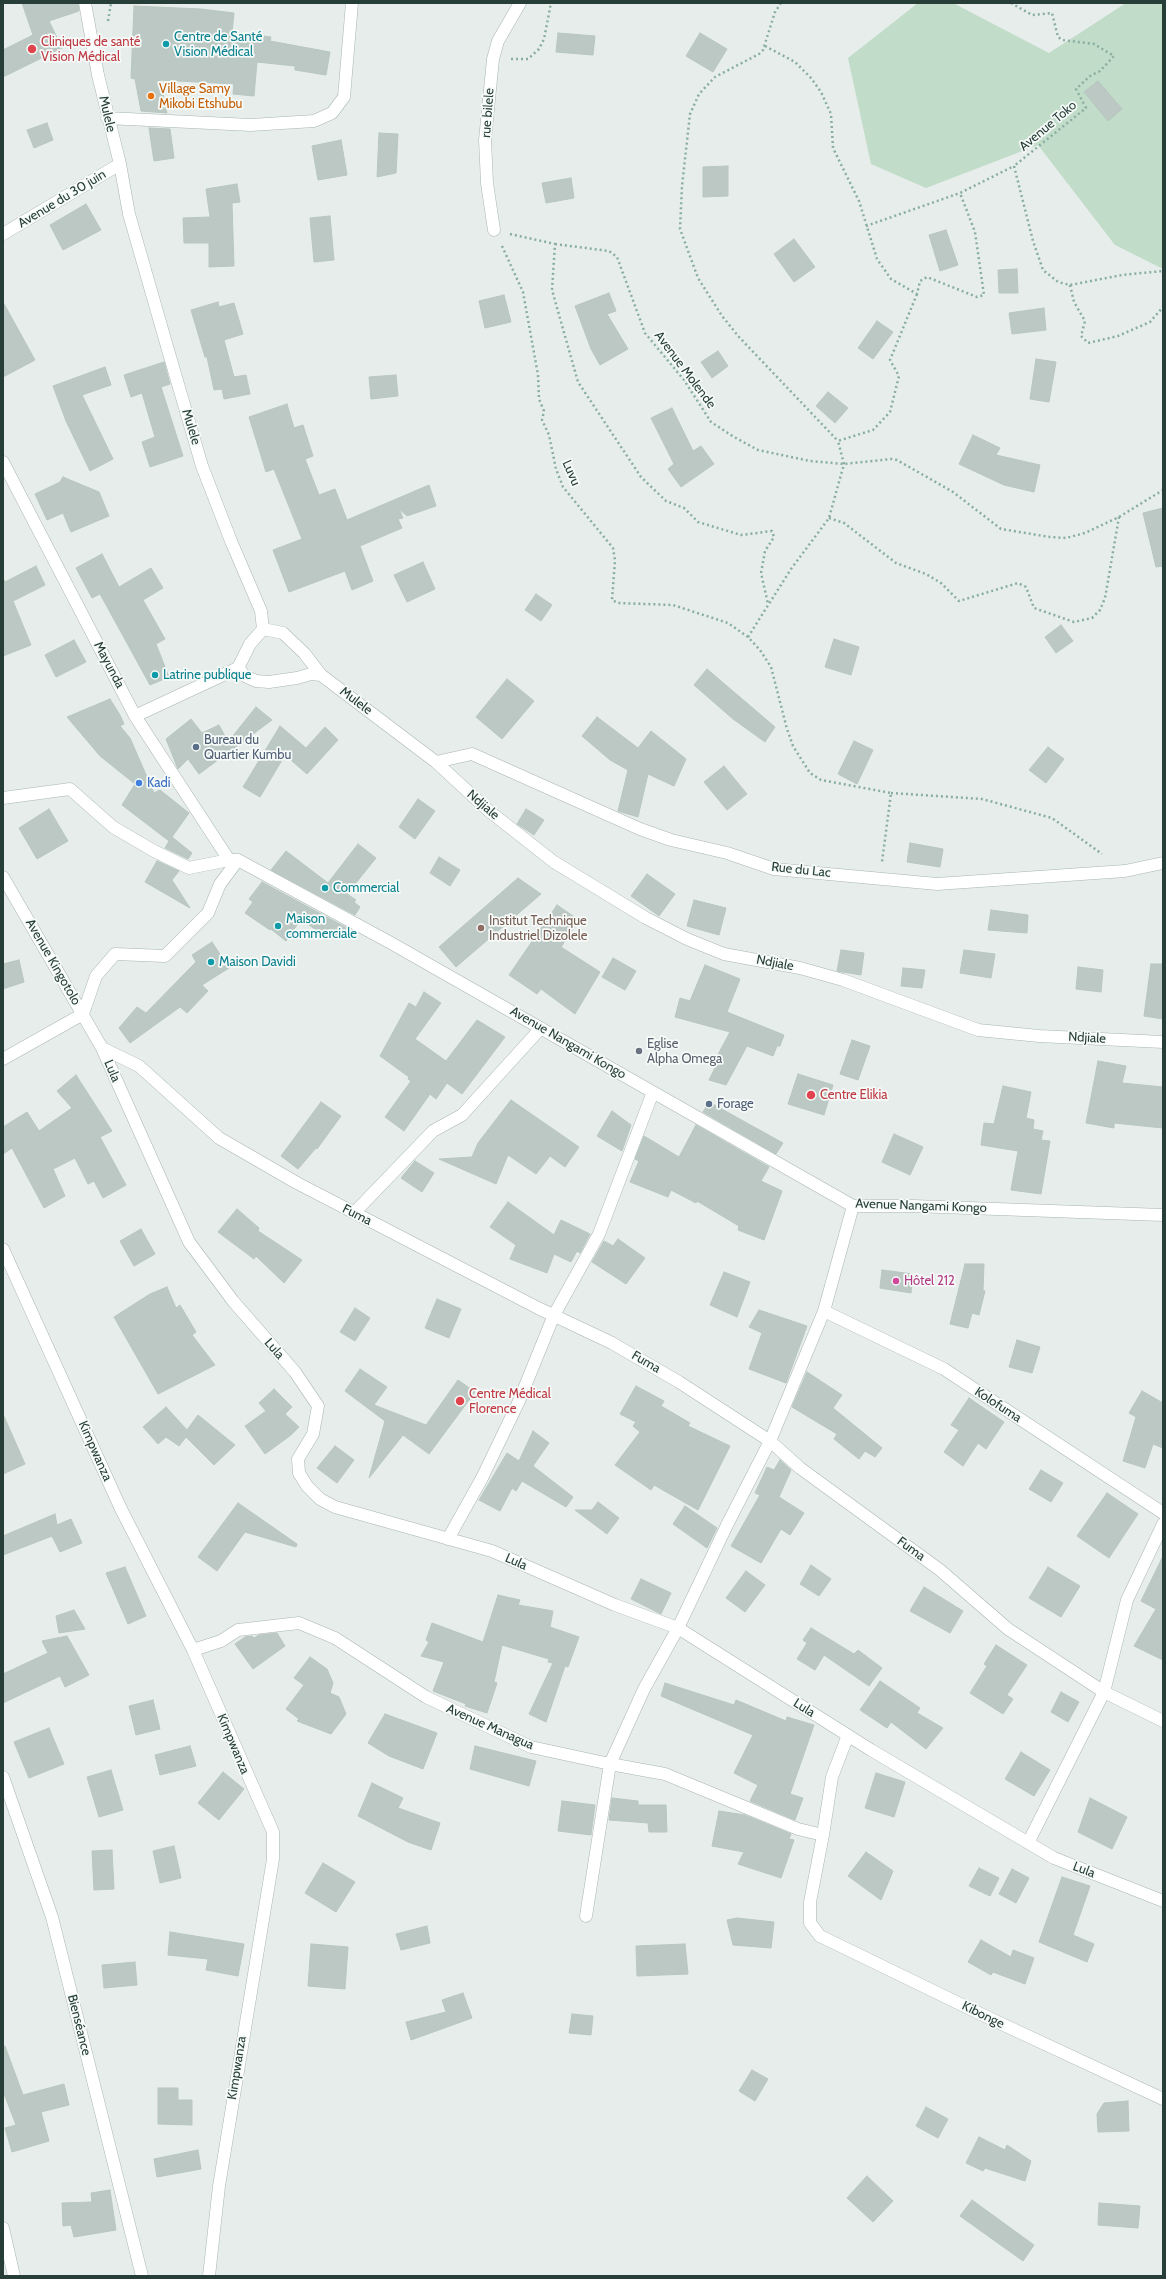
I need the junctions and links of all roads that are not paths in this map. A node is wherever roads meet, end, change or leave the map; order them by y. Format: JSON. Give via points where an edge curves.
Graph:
{"nodes":[{"id":1,"x":85,"y":3,"type":"edge"},
{"id":2,"x":352,"y":3,"type":"edge"},
{"id":3,"x":520,"y":3,"type":"edge"},
{"id":4,"x":107,"y":118,"type":"junction"},
{"id":5,"x":120,"y":164,"type":"junction"},
{"id":6,"x":494,"y":230,"type":"road end"},
{"id":7,"x":3,"y":234,"type":"edge"},
{"id":8,"x":3,"y":462,"type":"edge"},
{"id":9,"x":264,"y":629,"type":"junction"},
{"id":10,"x":238,"y":668,"type":"junction"},
{"id":11,"x":321,"y":675,"type":"junction"},
{"id":12,"x":136,"y":716,"type":"junction"},
{"id":13,"x":436,"y":762,"type":"junction"},
{"id":14,"x":3,"y":798,"type":"edge"},
{"id":15,"x":233,"y":860,"type":"junction"},
{"id":16,"x":1163,"y":863,"type":"edge"},
{"id":17,"x":3,"y":877,"type":"edge"},
{"id":18,"x":83,"y":1014,"type":"junction"},
{"id":19,"x":541,"y":1028,"type":"junction"},
{"id":20,"x":1163,"y":1042,"type":"edge"},
{"id":21,"x":102,"y":1048,"type":"junction"},
{"id":22,"x":3,"y":1059,"type":"edge"},
{"id":23,"x":653,"y":1092,"type":"junction"},
{"id":24,"x":854,"y":1206,"type":"junction"},
{"id":25,"x":354,"y":1213,"type":"junction"},
{"id":26,"x":1163,"y":1215,"type":"edge"},
{"id":27,"x":3,"y":1249,"type":"edge"},
{"id":28,"x":824,"y":1311,"type":"junction"},
{"id":29,"x":554,"y":1315,"type":"junction"},
{"id":30,"x":770,"y":1441,"type":"junction"},
{"id":31,"x":1163,"y":1513,"type":"edge"},
{"id":32,"x":1163,"y":1524,"type":"edge"},
{"id":33,"x":448,"y":1539,"type":"junction"},
{"id":34,"x":678,"y":1628,"type":"junction"},
{"id":35,"x":193,"y":1650,"type":"junction"},
{"id":36,"x":1104,"y":1692,"type":"junction"},
{"id":37,"x":1163,"y":1721,"type":"edge"},
{"id":38,"x":848,"y":1735,"type":"junction"},
{"id":39,"x":610,"y":1764,"type":"junction"},
{"id":40,"x":3,"y":1777,"type":"edge"},
{"id":41,"x":824,"y":1835,"type":"junction"},
{"id":42,"x":1028,"y":1843,"type":"junction"},
{"id":43,"x":1163,"y":1901,"type":"edge"},
{"id":44,"x":586,"y":1916,"type":"dead end"},
{"id":45,"x":1163,"y":2099,"type":"edge"},
{"id":46,"x":3,"y":2228,"type":"edge"},
{"id":47,"x":14,"y":2276,"type":"edge"},
{"id":48,"x":142,"y":2276,"type":"edge"},
{"id":49,"x":210,"y":2276,"type":"edge"}],
"edges":[{"from":1,"to":4,"type":"street","name":"Mulele"},
{"from":2,"to":4,"type":"street","via":[[344,97],[332,113],[314,121],[251,126]]},
{"from":3,"to":6,"type":"street","name":"rue bilele","via":[[498,41],[493,59],[485,140]]},
{"from":4,"to":5,"type":"street","name":"Mulele"},
{"from":5,"to":7,"type":"street","name":"Avenue du 30 juin"},
{"from":5,"to":9,"type":"street","name":"Mulele","via":[[129,214],[202,466],[261,611]]},
{"from":8,"to":12,"type":"street","name":"Mayunda"},
{"from":9,"to":10,"type":"street","via":[[250,644]]},
{"from":9,"to":11,"type":"street","name":"Mulele","via":[[283,633],[304,653]]},
{"from":10,"to":11,"type":"street","via":[[245,676],[256,681],[269,682],[310,674]]},
{"from":10,"to":12,"type":"street"},
{"from":11,"to":13,"type":"street","name":"Mulele"},
{"from":12,"to":15,"type":"street","name":"Mayunda"},
{"from":13,"to":16,"type":"street","name":"Rue du Lac","via":[[472,754],[671,840],[727,853],[774,869],[937,884],[1125,871]]},
{"from":13,"to":20,"type":"street","name":"Ndjiale","via":[[489,811],[554,862],[646,918],[724,954],[800,968],[836,978],[978,1030],[1039,1036]]},
{"from":14,"to":15,"type":"street","via":[[70,789],[113,827],[189,868]]},
{"from":15,"to":18,"type":"street","via":[[208,913],[165,956],[115,954],[96,976]]},
{"from":15,"to":19,"type":"street","name":"Avenue Nangami Kongo","via":[[391,943]]},
{"from":17,"to":18,"type":"street","name":"Avenue Kingotolo"},
{"from":18,"to":21,"type":"street","name":"Avenue Kingotolo"},
{"from":18,"to":22,"type":"street"},
{"from":19,"to":23,"type":"street","name":"Avenue Nangami Kongo"},
{"from":19,"to":25,"type":"street","via":[[462,1115],[433,1131]]},
{"from":21,"to":25,"type":"street","name":"Fuma","via":[[139,1066],[219,1138]]},
{"from":21,"to":33,"type":"street","name":"Lula","via":[[189,1242],[233,1301],[295,1372],[318,1406],[313,1434],[298,1459],[300,1473],[307,1486],[320,1499],[334,1507]]},
{"from":23,"to":24,"type":"street","name":"Avenue Nangami Kongo"},
{"from":23,"to":29,"type":"street","via":[[599,1234]]},
{"from":24,"to":26,"type":"street","name":"Avenue Nangami Kongo"},
{"from":24,"to":28,"type":"street"},
{"from":25,"to":29,"type":"street","name":"Fuma"},
{"from":27,"to":35,"type":"street","name":"Kimpwanza","via":[[121,1509]]},
{"from":28,"to":30,"type":"street"},
{"from":28,"to":31,"type":"street","name":"Kolofuma","via":[[944,1369]]},
{"from":29,"to":30,"type":"street","name":"Fuma","via":[[612,1343],[679,1382]]},
{"from":29,"to":33,"type":"street","via":[[519,1401],[482,1478]]},
{"from":30,"to":34,"type":"street"},
{"from":30,"to":36,"type":"street","name":"Fuma","via":[[800,1468],[940,1570],[1008,1629]]},
{"from":32,"to":36,"type":"street","via":[[1127,1600]]},
{"from":33,"to":34,"type":"street","name":"Lula","via":[[492,1551],[615,1605]]},
{"from":34,"to":38,"type":"street","name":"Lula"},
{"from":34,"to":39,"type":"street","via":[[644,1689]]},
{"from":35,"to":39,"type":"street","name":"Avenue Managua","via":[[221,1641],[238,1630],[299,1623],[335,1638],[426,1698],[531,1747]]},
{"from":35,"to":49,"type":"street","name":"Kimpwanza","via":[[273,1832],[273,1859],[219,2186]]},
{"from":36,"to":37,"type":"street","name":"Fuma"},
{"from":36,"to":42,"type":"street"},
{"from":38,"to":41,"type":"street","via":[[832,1777]]},
{"from":38,"to":42,"type":"street","name":"Lula"},
{"from":39,"to":41,"type":"street","name":"Avenue Managua","via":[[665,1774],[798,1829]]},
{"from":39,"to":44,"type":"street"},
{"from":40,"to":48,"type":"street","name":"Bienséance","via":[[52,1917]]},
{"from":41,"to":45,"type":"street","name":"Kibonge","via":[[810,1902],[810,1923],[820,1936]]},
{"from":42,"to":43,"type":"street","name":"Lula","via":[[1054,1858]]},
{"from":46,"to":47,"type":"street"}]}
